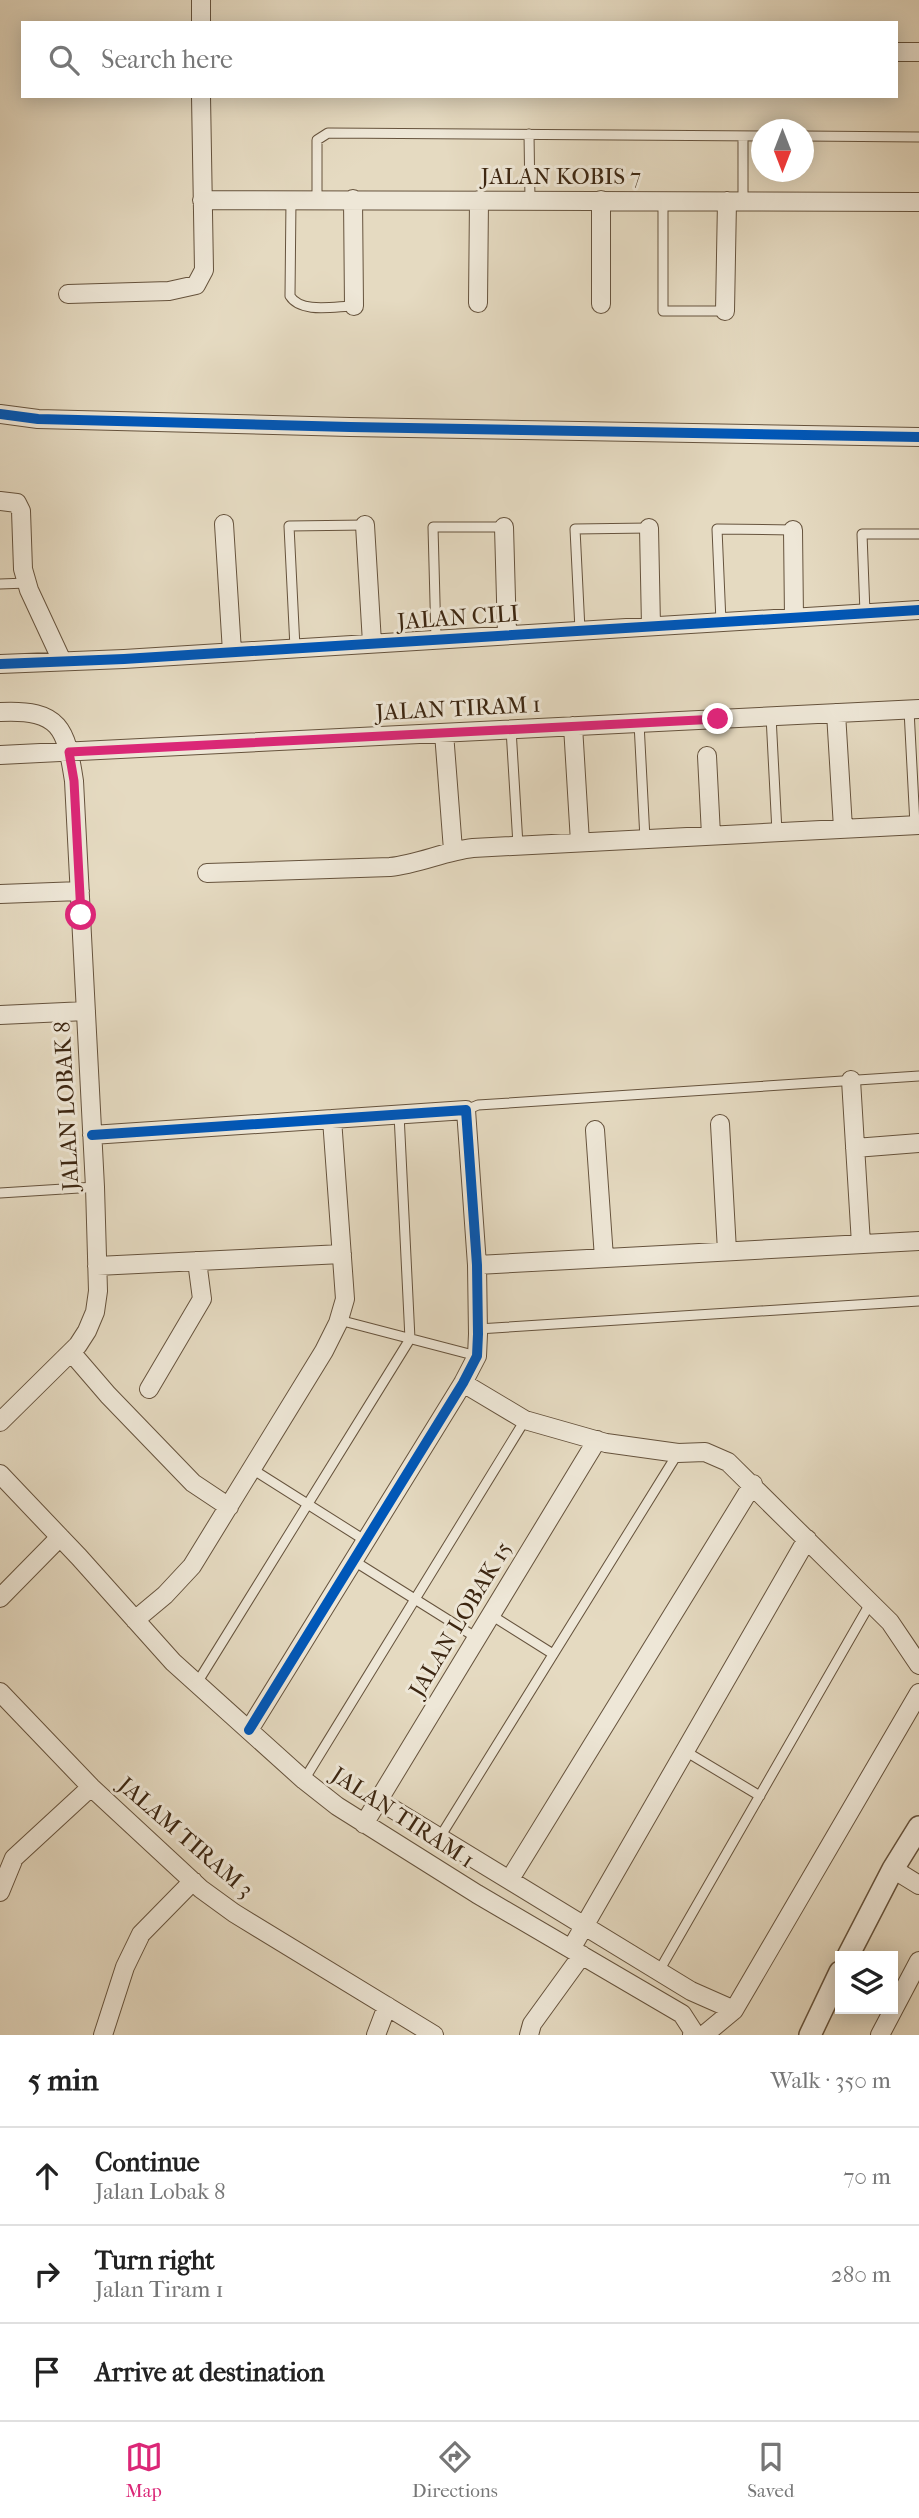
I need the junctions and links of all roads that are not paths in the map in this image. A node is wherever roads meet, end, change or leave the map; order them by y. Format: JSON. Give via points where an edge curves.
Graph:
{"nodes":[{"id":1,"x":201,"y":0,"type":"edge"},
{"id":2,"x":201,"y":21,"type":"edge"},
{"id":3,"x":898,"y":52,"type":"edge"},
{"id":4,"x":919,"y":52,"type":"edge"},
{"id":5,"x":201,"y":98,"type":"edge"},
{"id":6,"x":529,"y":134,"type":"junction"},
{"id":7,"x":743,"y":136,"type":"junction"},
{"id":8,"x":751,"y":136,"type":"edge"},
{"id":9,"x":814,"y":136,"type":"edge"},
{"id":10,"x":919,"y":137,"type":"edge"},
{"id":11,"x":202,"y":200,"type":"junction"},
{"id":12,"x":291,"y":200,"type":"junction"},
{"id":13,"x":317,"y":200,"type":"junction"},
{"id":14,"x":353,"y":200,"type":"junction"},
{"id":15,"x":479,"y":200,"type":"junction"},
{"id":16,"x":530,"y":200,"type":"junction"},
{"id":17,"x":601,"y":201,"type":"junction"},
{"id":18,"x":663,"y":201,"type":"junction"},
{"id":19,"x":735,"y":201,"type":"junction"},
{"id":20,"x":919,"y":202,"type":"edge"},
{"id":21,"x":68,"y":294,"type":"dead end"},
{"id":22,"x":478,"y":303,"type":"dead end"},
{"id":23,"x":601,"y":304,"type":"dead end"},
{"id":24,"x":354,"y":306,"type":"joint"},
{"id":25,"x":725,"y":311,"type":"joint"},
{"id":26,"x":0,"y":414,"type":"edge"},
{"id":27,"x":919,"y":437,"type":"edge"},
{"id":28,"x":0,"y":501,"type":"edge"},
{"id":29,"x":225,"y":524,"type":"dead end"},
{"id":30,"x":365,"y":525,"type":"joint"},
{"id":31,"x":504,"y":527,"type":"joint"},
{"id":32,"x":649,"y":528,"type":"joint"},
{"id":33,"x":793,"y":530,"type":"joint"},
{"id":34,"x":919,"y":534,"type":"edge"},
{"id":35,"x":27,"y":583,"type":"junction"},
{"id":36,"x":0,"y":584,"type":"edge"},
{"id":37,"x":919,"y":610,"type":"edge"},
{"id":38,"x":865,"y":613,"type":"junction"},
{"id":39,"x":794,"y":618,"type":"junction"},
{"id":40,"x":721,"y":622,"type":"junction"},
{"id":41,"x":651,"y":626,"type":"junction"},
{"id":42,"x":580,"y":631,"type":"junction"},
{"id":43,"x":507,"y":635,"type":"junction"},
{"id":44,"x":436,"y":639,"type":"junction"},
{"id":45,"x":372,"y":643,"type":"junction"},
{"id":46,"x":295,"y":648,"type":"junction"},
{"id":47,"x":232,"y":652,"type":"junction"},
{"id":48,"x":62,"y":661,"type":"junction"},
{"id":49,"x":0,"y":664,"type":"edge"},
{"id":50,"x":914,"y":709,"type":"edge"},
{"id":51,"x":0,"y":712,"type":"edge"},
{"id":52,"x":836,"y":713,"type":"junction"},
{"id":53,"x":771,"y":716,"type":"junction"},
{"id":54,"x":639,"y":723,"type":"junction"},
{"id":55,"x":573,"y":726,"type":"junction"},
{"id":56,"x":511,"y":729,"type":"junction"},
{"id":57,"x":444,"y":733,"type":"junction"},
{"id":58,"x":69,"y":752,"type":"junction"},
{"id":59,"x":0,"y":755,"type":"edge"},
{"id":60,"x":707,"y":756,"type":"dead end"},
{"id":61,"x":917,"y":825,"type":"edge"},
{"id":62,"x":843,"y":828,"type":"junction"},
{"id":63,"x":777,"y":832,"type":"junction"},
{"id":64,"x":711,"y":835,"type":"junction"},
{"id":65,"x":645,"y":839,"type":"junction"},
{"id":66,"x":580,"y":842,"type":"junction"},
{"id":67,"x":517,"y":845,"type":"junction"},
{"id":68,"x":453,"y":850,"type":"junction"},
{"id":69,"x":207,"y":873,"type":"dead end"},
{"id":70,"x":80,"y":891,"type":"junction"},
{"id":71,"x":0,"y":894,"type":"edge"},
{"id":72,"x":86,"y":1011,"type":"junction"},
{"id":73,"x":0,"y":1015,"type":"edge"},
{"id":74,"x":919,"y":1076,"type":"edge"},
{"id":75,"x":851,"y":1080,"type":"junction"},
{"id":76,"x":466,"y":1110,"type":"junction"},
{"id":77,"x":399,"y":1114,"type":"junction"},
{"id":78,"x":332,"y":1119,"type":"junction"},
{"id":79,"x":720,"y":1124,"type":"dead end"},
{"id":80,"x":595,"y":1130,"type":"dead end"},
{"id":81,"x":92,"y":1135,"type":"junction"},
{"id":82,"x":919,"y":1143,"type":"edge"},
{"id":83,"x":855,"y":1148,"type":"junction"},
{"id":84,"x":95,"y":1187,"type":"junction"},
{"id":85,"x":0,"y":1193,"type":"edge"},
{"id":86,"x":919,"y":1241,"type":"edge"},
{"id":87,"x":860,"y":1244,"type":"junction"},
{"id":88,"x":727,"y":1251,"type":"junction"},
{"id":89,"x":341,"y":1254,"type":"junction"},
{"id":90,"x":604,"y":1258,"type":"junction"},
{"id":91,"x":197,"y":1261,"type":"junction"},
{"id":92,"x":477,"y":1265,"type":"junction"},
{"id":93,"x":97,"y":1266,"type":"junction"},
{"id":94,"x":919,"y":1301,"type":"edge"},
{"id":95,"x":339,"y":1320,"type":"junction"},
{"id":96,"x":478,"y":1329,"type":"junction"},
{"id":97,"x":410,"y":1339,"type":"junction"},
{"id":98,"x":71,"y":1352,"type":"junction"},
{"id":99,"x":477,"y":1356,"type":"junction"},
{"id":100,"x":463,"y":1383,"type":"junction"},
{"id":101,"x":149,"y":1389,"type":"dead end"},
{"id":102,"x":525,"y":1420,"type":"junction"},
{"id":103,"x":0,"y":1422,"type":"edge"},
{"id":104,"x":597,"y":1440,"type":"junction"},
{"id":105,"x":678,"y":1453,"type":"junction"},
{"id":106,"x":252,"y":1469,"type":"junction"},
{"id":107,"x":0,"y":1474,"type":"edge"},
{"id":108,"x":753,"y":1485,"type":"junction"},
{"id":109,"x":308,"y":1504,"type":"junction"},
{"id":110,"x":229,"y":1507,"type":"junction"},
{"id":111,"x":60,"y":1537,"type":"junction"},
{"id":112,"x":807,"y":1538,"type":"junction"},
{"id":113,"x":366,"y":1541,"type":"junction"},
{"id":114,"x":354,"y":1561,"type":"junction"},
{"id":115,"x":0,"y":1598,"type":"edge"},
{"id":116,"x":414,"y":1599,"type":"junction"},
{"id":117,"x":871,"y":1602,"type":"junction"},
{"id":118,"x":491,"y":1615,"type":"junction"},
{"id":119,"x":135,"y":1619,"type":"junction"},
{"id":120,"x":477,"y":1638,"type":"junction"},
{"id":121,"x":553,"y":1654,"type":"junction"},
{"id":122,"x":919,"y":1665,"type":"edge"},
{"id":123,"x":197,"y":1683,"type":"junction"},
{"id":124,"x":0,"y":1692,"type":"edge"},
{"id":125,"x":919,"y":1693,"type":"edge"},
{"id":126,"x":249,"y":1730,"type":"junction"},
{"id":127,"x":685,"y":1751,"type":"junction"},
{"id":128,"x":304,"y":1780,"type":"junction"},
{"id":129,"x":91,"y":1787,"type":"junction"},
{"id":130,"x":760,"y":1796,"type":"junction"},
{"id":131,"x":378,"y":1800,"type":"junction"},
{"id":132,"x":364,"y":1824,"type":"junction"},
{"id":133,"x":919,"y":1827,"type":"edge"},
{"id":134,"x":440,"y":1837,"type":"junction"},
{"id":135,"x":893,"y":1869,"type":"junction"},
{"id":136,"x":510,"y":1880,"type":"junction"},
{"id":137,"x":193,"y":1881,"type":"junction"},
{"id":138,"x":919,"y":1885,"type":"edge"},
{"id":139,"x":0,"y":1892,"type":"edge"},
{"id":140,"x":584,"y":1925,"type":"junction"},
{"id":141,"x":851,"y":1951,"type":"edge"},
{"id":142,"x":576,"y":1952,"type":"junction"},
{"id":143,"x":919,"y":1961,"type":"edge"},
{"id":144,"x":659,"y":1970,"type":"junction"},
{"id":145,"x":835,"y":1982,"type":"edge"},
{"id":146,"x":387,"y":2006,"type":"junction"},
{"id":147,"x":734,"y":2010,"type":"junction"},
{"id":148,"x":103,"y":2035,"type":"edge"},
{"id":149,"x":376,"y":2035,"type":"edge"},
{"id":150,"x":434,"y":2035,"type":"edge"},
{"id":151,"x":529,"y":2035,"type":"edge"},
{"id":152,"x":692,"y":2035,"type":"edge"},
{"id":153,"x":704,"y":2035,"type":"edge"},
{"id":154,"x":810,"y":2035,"type":"edge"},
{"id":155,"x":880,"y":2035,"type":"edge"}],
"edges":[{"from":1,"to":2,"type":"street"},
{"from":3,"to":4,"type":"street"},
{"from":5,"to":11,"type":"street"},
{"from":6,"to":7,"type":"lane"},
{"from":6,"to":13,"type":"lane","via":[[324,134],[317,140]]},
{"from":6,"to":16,"type":"lane"},
{"from":7,"to":8,"type":"lane"},
{"from":7,"to":19,"type":"lane"},
{"from":9,"to":10,"type":"lane"},
{"from":11,"to":12,"type":"street","name":"JALAN KOBIS 7"},
{"from":11,"to":21,"type":"street","via":[[204,270],[196,285],[169,291]]},
{"from":12,"to":13,"type":"street","name":"JALAN KOBIS 7"},
{"from":12,"to":24,"type":"lane","via":[[290,296],[304,306]]},
{"from":13,"to":14,"type":"street","name":"JALAN KOBIS 7"},
{"from":14,"to":15,"type":"street","name":"JALAN KOBIS 7"},
{"from":14,"to":24,"type":"street"},
{"from":15,"to":16,"type":"street","name":"JALAN KOBIS 7"},
{"from":15,"to":22,"type":"street"},
{"from":16,"to":17,"type":"street","name":"JALAN KOBIS 7"},
{"from":17,"to":18,"type":"street","name":"JALAN KOBIS 7"},
{"from":17,"to":23,"type":"street"},
{"from":18,"to":19,"type":"street","name":"JALAN KOBIS 7"},
{"from":18,"to":25,"type":"lane","via":[[663,311]]},
{"from":19,"to":20,"type":"street","name":"JALAN KOBIS 7"},
{"from":19,"to":25,"type":"street"},
{"from":26,"to":27,"type":"street","via":[[38,419]]},
{"from":28,"to":35,"type":"street","via":[[17,503],[21,511]]},
{"from":29,"to":47,"type":"street"},
{"from":30,"to":45,"type":"street"},
{"from":30,"to":46,"type":"lane","via":[[289,526]]},
{"from":31,"to":43,"type":"street"},
{"from":31,"to":44,"type":"lane","via":[[433,527]]},
{"from":32,"to":41,"type":"street"},
{"from":32,"to":42,"type":"lane","via":[[575,529]]},
{"from":33,"to":39,"type":"street"},
{"from":33,"to":40,"type":"lane","via":[[717,529]]},
{"from":34,"to":38,"type":"lane","via":[[862,534]]},
{"from":35,"to":36,"type":"lane"},
{"from":35,"to":48,"type":"street"},
{"from":37,"to":38,"type":"street","name":"JALAN CILI"},
{"from":38,"to":39,"type":"street","name":"JALAN CILI"},
{"from":39,"to":40,"type":"street","name":"JALAN CILI"},
{"from":40,"to":41,"type":"street","name":"JALAN CILI"},
{"from":41,"to":42,"type":"street","name":"JALAN CILI"},
{"from":42,"to":43,"type":"street","name":"JALAN CILI"},
{"from":43,"to":44,"type":"street","name":"JALAN CILI"},
{"from":44,"to":45,"type":"street","name":"JALAN CILI"},
{"from":45,"to":46,"type":"street","name":"JALAN CILI"},
{"from":46,"to":47,"type":"street","name":"JALAN CILI"},
{"from":47,"to":48,"type":"street","name":"JALAN CILI"},
{"from":48,"to":49,"type":"street","name":"JALAN CILI"},
{"from":50,"to":52,"type":"street","name":"JALAN TIRAM 1"},
{"from":50,"to":61,"type":"lane"},
{"from":51,"to":58,"type":"street","via":[[44,717],[64,733]]},
{"from":52,"to":53,"type":"street","name":"JALAN TIRAM 1"},
{"from":52,"to":62,"type":"street"},
{"from":53,"to":54,"type":"street","name":"JALAN TIRAM 1"},
{"from":53,"to":63,"type":"lane"},
{"from":54,"to":55,"type":"street","name":"JALAN TIRAM 1"},
{"from":54,"to":65,"type":"lane"},
{"from":55,"to":56,"type":"street","name":"JALAN TIRAM 1"},
{"from":55,"to":66,"type":"street"},
{"from":56,"to":57,"type":"street","name":"JALAN TIRAM 1"},
{"from":56,"to":67,"type":"lane"},
{"from":57,"to":58,"type":"street","name":"JALAN TIRAM 1"},
{"from":57,"to":68,"type":"street"},
{"from":58,"to":59,"type":"street","name":"JALAN TIRAM 1"},
{"from":58,"to":70,"type":"street","name":"JALAN LOBAK 8"},
{"from":60,"to":64,"type":"street"},
{"from":61,"to":62,"type":"street"},
{"from":62,"to":63,"type":"street"},
{"from":63,"to":64,"type":"street"},
{"from":64,"to":65,"type":"street"},
{"from":65,"to":66,"type":"street"},
{"from":66,"to":67,"type":"street"},
{"from":67,"to":68,"type":"street"},
{"from":68,"to":69,"type":"street","via":[[390,867]]},
{"from":70,"to":71,"type":"street"},
{"from":70,"to":72,"type":"street","name":"JALAN LOBAK 8"},
{"from":72,"to":73,"type":"street"},
{"from":72,"to":81,"type":"street","name":"JALAN LOBAK 8"},
{"from":74,"to":75,"type":"lane"},
{"from":75,"to":76,"type":"lane","via":[[478,1105]]},
{"from":75,"to":83,"type":"street"},
{"from":76,"to":77,"type":"street"},
{"from":76,"to":92,"type":"street"},
{"from":77,"to":78,"type":"street"},
{"from":77,"to":97,"type":"lane"},
{"from":78,"to":81,"type":"street"},
{"from":78,"to":89,"type":"street"},
{"from":79,"to":88,"type":"street"},
{"from":80,"to":90,"type":"street"},
{"from":81,"to":84,"type":"street","name":"JALAN LOBAK 8"},
{"from":82,"to":83,"type":"street"},
{"from":83,"to":87,"type":"street"},
{"from":84,"to":85,"type":"lane"},
{"from":84,"to":93,"type":"street","name":"JALAN LOBAK 8"},
{"from":86,"to":87,"type":"street"},
{"from":87,"to":88,"type":"street"},
{"from":88,"to":90,"type":"street"},
{"from":89,"to":91,"type":"street"},
{"from":89,"to":95,"type":"street","via":[[345,1299]]},
{"from":90,"to":92,"type":"street"},
{"from":91,"to":93,"type":"street"},
{"from":91,"to":101,"type":"street","via":[[202,1299]]},
{"from":92,"to":96,"type":"street"},
{"from":93,"to":98,"type":"street","name":"JALAN LOBAK 8","via":[[95,1312]]},
{"from":94,"to":96,"type":"lane"},
{"from":95,"to":97,"type":"lane"},
{"from":95,"to":106,"type":"street"},
{"from":96,"to":99,"type":"street"},
{"from":97,"to":99,"type":"lane"},
{"from":97,"to":109,"type":"lane"},
{"from":98,"to":103,"type":"street","name":"JALAN LOBAK 8"},
{"from":98,"to":110,"type":"street","via":[[192,1483]]},
{"from":99,"to":100,"type":"street"},
{"from":100,"to":102,"type":"street"},
{"from":100,"to":113,"type":"street"},
{"from":102,"to":104,"type":"street"},
{"from":102,"to":116,"type":"lane"},
{"from":104,"to":105,"type":"street"},
{"from":104,"to":118,"type":"street","name":"JALAN LOBAK 15"},
{"from":105,"to":108,"type":"street","via":[[705,1452],[728,1462]]},
{"from":105,"to":121,"type":"lane"},
{"from":106,"to":109,"type":"lane"},
{"from":106,"to":110,"type":"street"},
{"from":107,"to":111,"type":"street","name":"JALAN TIRAM 1"},
{"from":108,"to":112,"type":"street"},
{"from":108,"to":136,"type":"street"},
{"from":109,"to":113,"type":"lane"},
{"from":109,"to":123,"type":"lane"},
{"from":110,"to":119,"type":"street","via":[[191,1566],[166,1595]]},
{"from":111,"to":115,"type":"street"},
{"from":111,"to":119,"type":"street","name":"JALAN TIRAM 1"},
{"from":112,"to":117,"type":"street"},
{"from":112,"to":127,"type":"street"},
{"from":113,"to":114,"type":"street"},
{"from":114,"to":116,"type":"lane"},
{"from":114,"to":126,"type":"street"},
{"from":116,"to":120,"type":"lane"},
{"from":116,"to":128,"type":"lane"},
{"from":117,"to":122,"type":"street"},
{"from":117,"to":130,"type":"lane"},
{"from":118,"to":120,"type":"street","name":"JALAN LOBAK 15"},
{"from":118,"to":121,"type":"lane"},
{"from":119,"to":123,"type":"street","name":"JALAN TIRAM 1"},
{"from":120,"to":131,"type":"street","name":"JALAN LOBAK 15"},
{"from":121,"to":134,"type":"lane"},
{"from":123,"to":126,"type":"street","name":"JALAN TIRAM 1"},
{"from":124,"to":129,"type":"street","name":"JALAM TIRAM 3"},
{"from":125,"to":147,"type":"street"},
{"from":126,"to":128,"type":"street","name":"JALAN TIRAM 1"},
{"from":127,"to":130,"type":"lane"},
{"from":127,"to":140,"type":"street"},
{"from":128,"to":132,"type":"street","name":"JALAN TIRAM 1"},
{"from":129,"to":137,"type":"street","name":"JALAM TIRAM 3"},
{"from":129,"to":139,"type":"street","via":[[14,1858]]},
{"from":130,"to":144,"type":"lane"},
{"from":131,"to":132,"type":"street","name":"JALAN LOBAK 15"},
{"from":131,"to":134,"type":"street"},
{"from":132,"to":142,"type":"street","name":"JALAN TIRAM 1"},
{"from":133,"to":135,"type":"street"},
{"from":134,"to":136,"type":"street"},
{"from":135,"to":138,"type":"street"},
{"from":135,"to":141,"type":"street"},
{"from":136,"to":140,"type":"street"},
{"from":137,"to":146,"type":"street","name":"JALAM TIRAM 3","via":[[234,1913]]},
{"from":137,"to":148,"type":"street","via":[[141,1934],[124,1967]]},
{"from":140,"to":142,"type":"street"},
{"from":140,"to":144,"type":"street"},
{"from":142,"to":151,"type":"street"},
{"from":142,"to":152,"type":"street","name":"JALAN TIRAM 1","via":[[682,2014]]},
{"from":143,"to":155,"type":"street"},
{"from":144,"to":147,"type":"street"},
{"from":145,"to":154,"type":"street"},
{"from":146,"to":149,"type":"street"},
{"from":146,"to":150,"type":"street","name":"JALAM TIRAM 3"},
{"from":147,"to":153,"type":"street"}]}
